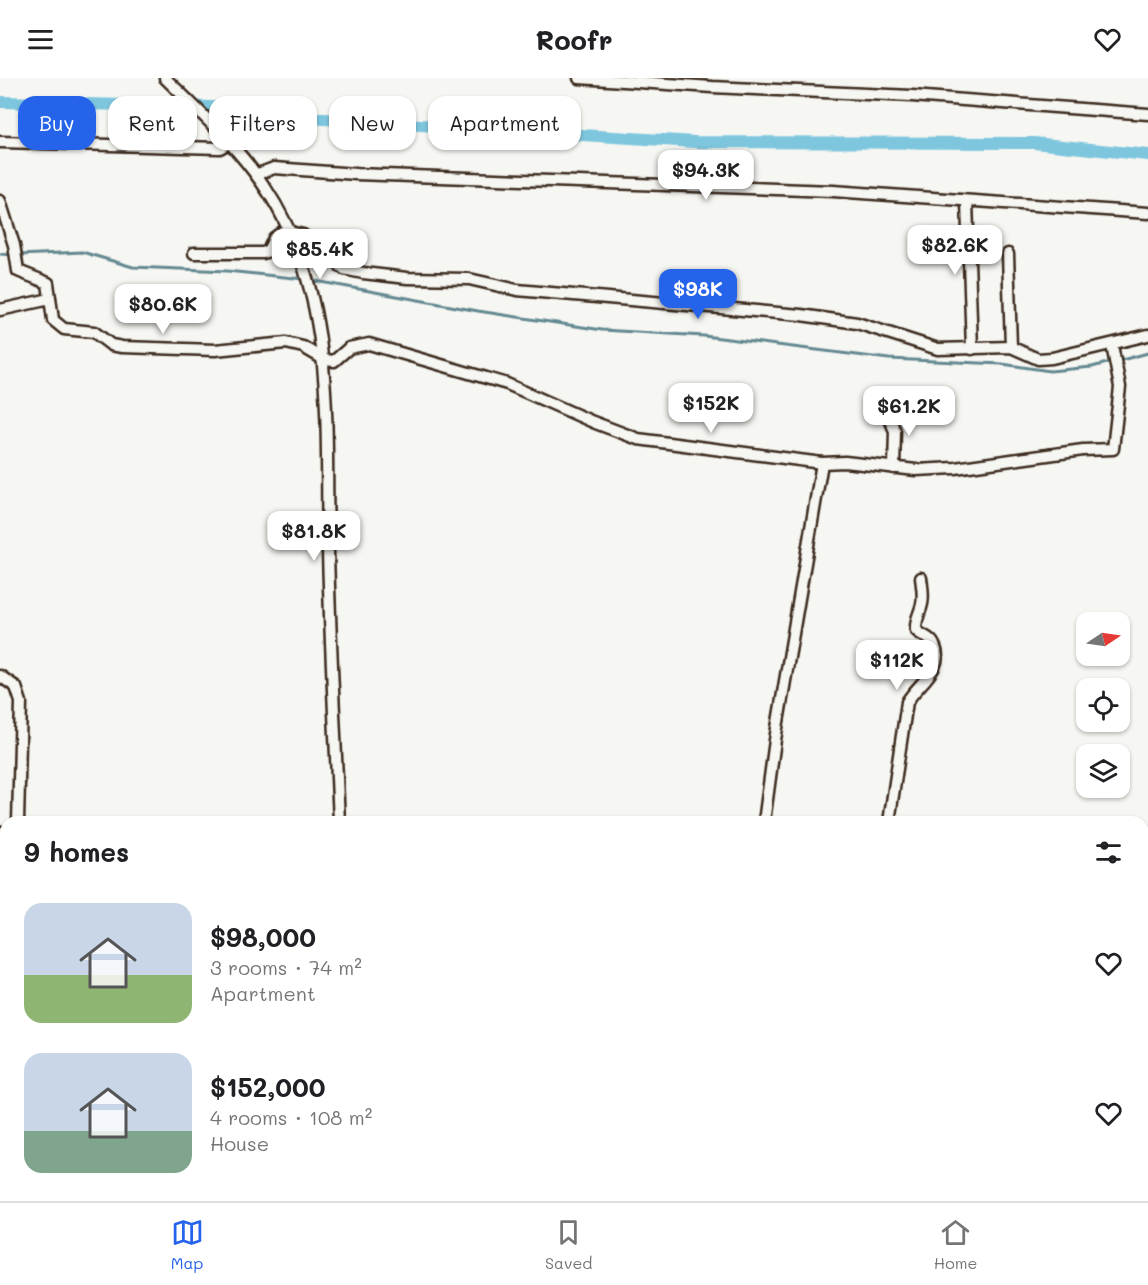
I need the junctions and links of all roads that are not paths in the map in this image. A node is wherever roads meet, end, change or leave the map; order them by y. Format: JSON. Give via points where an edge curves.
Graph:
{"nodes":[{"id":1,"x":165,"y":78,"type":"edge"},
{"id":2,"x":579,"y":78,"type":"edge"},
{"id":3,"x":1148,"y":114,"type":"edge"},
{"id":4,"x":209,"y":122,"type":"edge"},
{"id":5,"x":0,"y":142,"type":"edge"},
{"id":6,"x":209,"y":148,"type":"edge"},
{"id":7,"x":236,"y":150,"type":"edge"},
{"id":8,"x":258,"y":174,"type":"junction"},
{"id":9,"x":0,"y":201,"type":"edge"},
{"id":10,"x":967,"y":201,"type":"junction"},
{"id":11,"x":1148,"y":213,"type":"edge"},
{"id":12,"x":290,"y":232,"type":"junction"},
{"id":13,"x":194,"y":253,"type":"dead end"},
{"id":14,"x":1008,"y":254,"type":"dead end"},
{"id":15,"x":50,"y":298,"type":"junction"},
{"id":16,"x":0,"y":310,"type":"edge"},
{"id":17,"x":1148,"y":335,"type":"edge"},
{"id":18,"x":1011,"y":347,"type":"junction"},
{"id":19,"x":972,"y":349,"type":"junction"},
{"id":20,"x":1112,"y":349,"type":"junction"},
{"id":21,"x":325,"y":360,"type":"junction"},
{"id":22,"x":887,"y":413,"type":"dead end"},
{"id":23,"x":822,"y":464,"type":"junction"},
{"id":24,"x":894,"y":468,"type":"junction"},
{"id":25,"x":921,"y":578,"type":"dead end"},
{"id":26,"x":0,"y":676,"type":"edge"},
{"id":27,"x":18,"y":816,"type":"edge"},
{"id":28,"x":339,"y":816,"type":"edge"},
{"id":29,"x":765,"y":816,"type":"edge"},
{"id":30,"x":890,"y":816,"type":"edge"}],
"edges":[{"from":1,"to":4,"type":"street"},
{"from":2,"to":3,"type":"street","via":[[912,96]]},
{"from":5,"to":6,"type":"street"},
{"from":7,"to":8,"type":"street"},
{"from":8,"to":10,"type":"street","via":[[274,168],[303,169],[833,191]]},
{"from":8,"to":12,"type":"street"},
{"from":9,"to":15,"type":"street","via":[[18,271],[48,283]]},
{"from":10,"to":11,"type":"street"},
{"from":10,"to":19,"type":"street"},
{"from":12,"to":13,"type":"street","via":[[274,238],[263,253]]},
{"from":12,"to":19,"type":"street","via":[[303,235],[344,269],[363,273],[469,279],[517,290],[801,315],[857,323],[938,349]]},
{"from":12,"to":21,"type":"street"},
{"from":14,"to":18,"type":"street"},
{"from":15,"to":16,"type":"street"},
{"from":15,"to":21,"type":"street","via":[[51,316],[58,326],[94,332],[111,345],[184,351],[286,343],[303,347]]},
{"from":17,"to":20,"type":"street"},
{"from":18,"to":19,"type":"street"},
{"from":18,"to":20,"type":"street","via":[[1038,359]]},
{"from":20,"to":24,"type":"street","via":[[1120,387],[1113,449],[954,468]]},
{"from":21,"to":23,"type":"street","via":[[334,361],[349,348],[369,344],[500,381],[638,439]]},
{"from":21,"to":28,"type":"street"},
{"from":22,"to":24,"type":"street","via":[[894,431]]},
{"from":23,"to":24,"type":"street","via":[[845,462]]},
{"from":23,"to":29,"type":"street"},
{"from":25,"to":30,"type":"street","via":[[916,630],[929,637],[935,646],[936,663],[908,702]]},
{"from":26,"to":27,"type":"street","via":[[16,687],[21,702]]}]}
